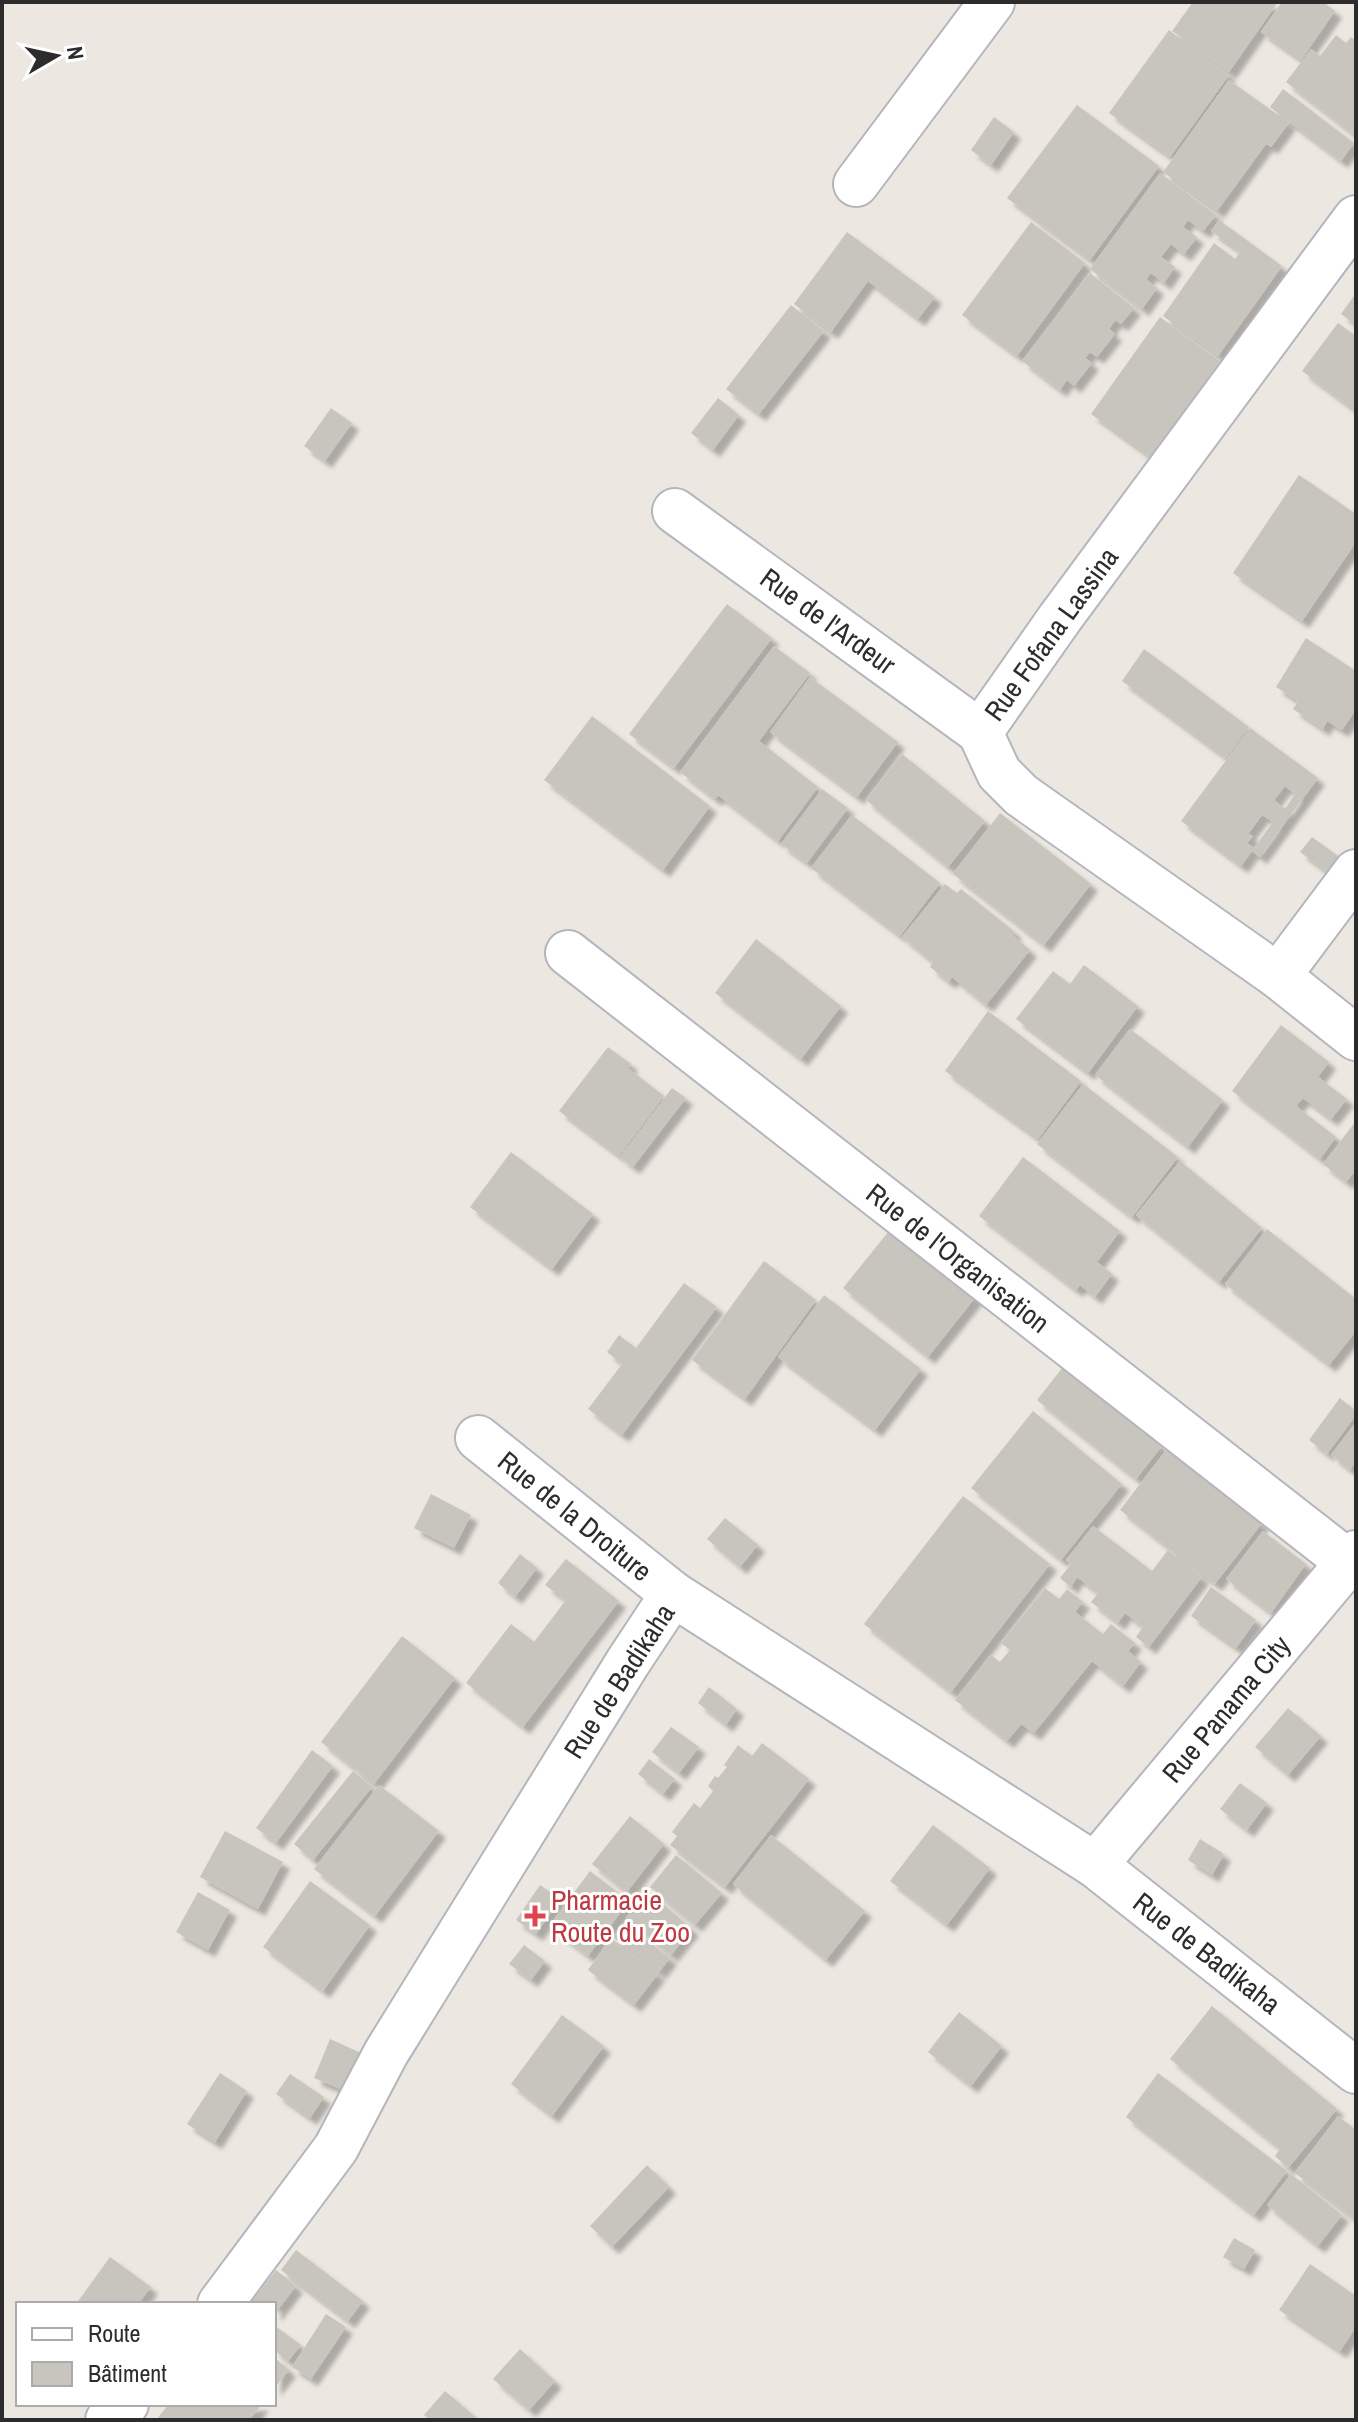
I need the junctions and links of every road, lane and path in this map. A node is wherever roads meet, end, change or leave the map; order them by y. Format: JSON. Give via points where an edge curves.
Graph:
{"nodes":[{"id":1,"x":992,"y":2,"type":"edge"},
{"id":2,"x":856,"y":184,"type":"dead end"},
{"id":3,"x":1356,"y":218,"type":"edge"},
{"id":4,"x":675,"y":511,"type":"dead end"},
{"id":5,"x":980,"y":732,"type":"junction"},
{"id":6,"x":1356,"y":872,"type":"edge"},
{"id":7,"x":568,"y":953,"type":"dead end"},
{"id":8,"x":1278,"y":976,"type":"junction"},
{"id":9,"x":1356,"y":1038,"type":"edge"},
{"id":10,"x":478,"y":1438,"type":"dead end"},
{"id":11,"x":1352,"y":1558,"type":"edge"},
{"id":12,"x":673,"y":1594,"type":"junction"},
{"id":13,"x":1095,"y":1865,"type":"junction"},
{"id":14,"x":1356,"y":2071,"type":"edge"},
{"id":15,"x":221,"y":2302,"type":"edge"},
{"id":16,"x":124,"y":2406,"type":"edge"},
{"id":17,"x":108,"y":2420,"type":"edge"}],
"edges":[{"from":1,"to":2,"type":"street"},
{"from":3,"to":5,"type":"street","name":"Rue Fofana Lassina"},
{"from":4,"to":5,"type":"street","name":"Rue de l'Ardeur"},
{"from":5,"to":8,"type":"street","name":"Rue Fofana Lassina","via":[[999,773],[1021,795]]},
{"from":6,"to":8,"type":"street"},
{"from":7,"to":11,"type":"street","name":"Rue de l'Organisation"},
{"from":8,"to":9,"type":"street","name":"Rue Fofana Lassina"},
{"from":10,"to":12,"type":"street","name":"Rue de la Droiture"},
{"from":11,"to":13,"type":"street","name":"Rue Panama City"},
{"from":12,"to":13,"type":"street","name":"Rue de Badikaha"},
{"from":12,"to":15,"type":"street","name":"Rue de Badikaha","via":[[386,2053],[336,2148]]},
{"from":13,"to":14,"type":"street","name":"Rue de Badikaha"},
{"from":16,"to":17,"type":"street"}]}
